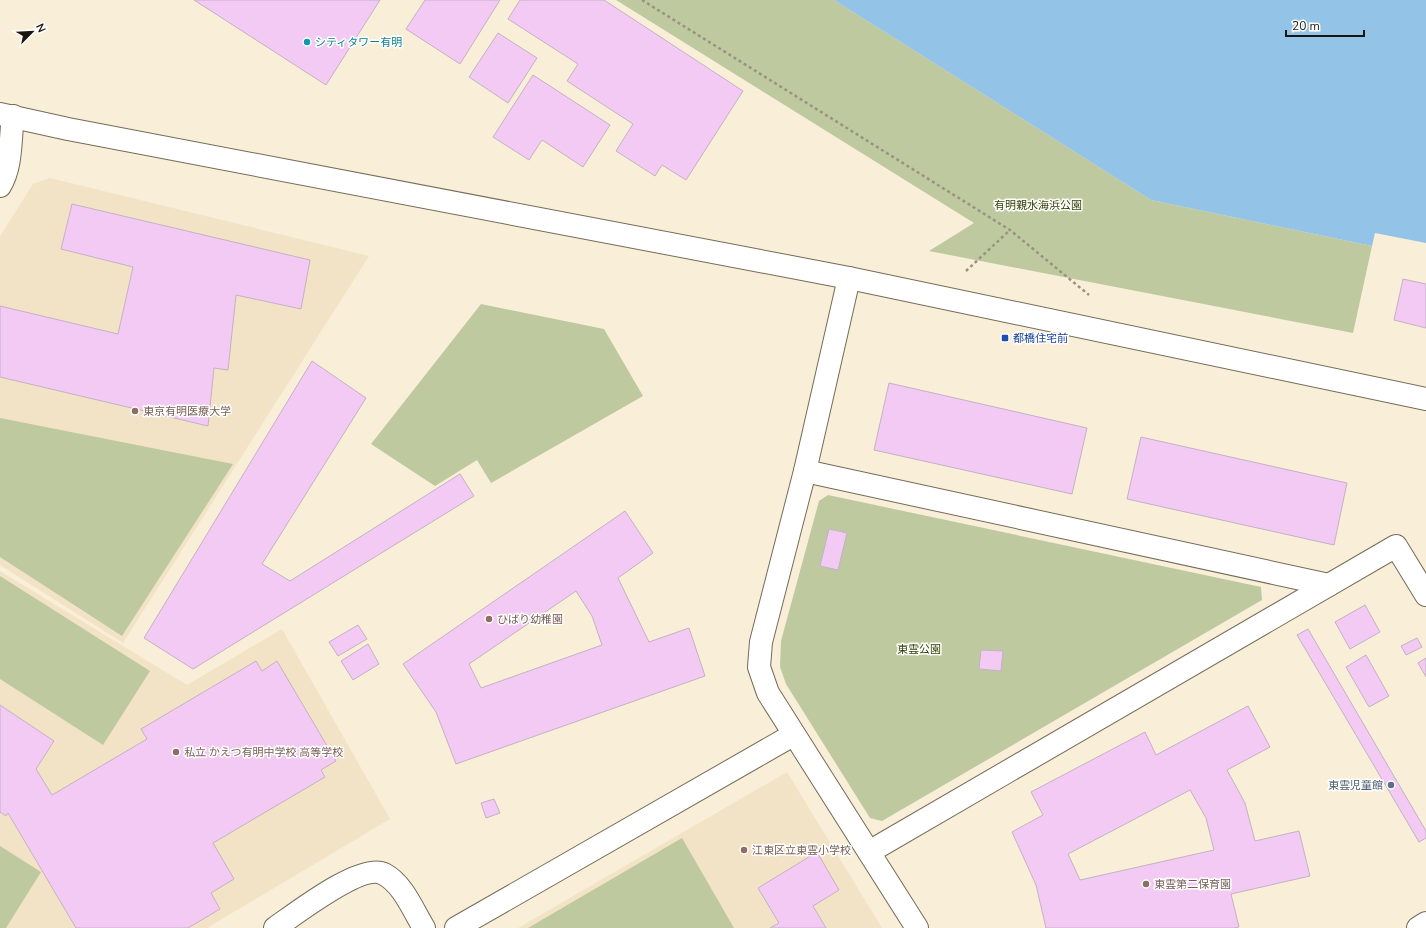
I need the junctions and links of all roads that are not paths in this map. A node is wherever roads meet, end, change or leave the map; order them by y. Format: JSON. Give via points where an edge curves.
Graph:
{"nodes":[{"id":1,"x":6,"y":115,"type":"edge"},
{"id":2,"x":0,"y":186,"type":"edge"},
{"id":3,"x":849,"y":278,"type":"junction"},
{"id":4,"x":1426,"y":399,"type":"edge"},
{"id":5,"x":805,"y":471,"type":"junction"},
{"id":6,"x":1329,"y":585,"type":"junction"},
{"id":7,"x":1426,"y":595,"type":"edge"},
{"id":8,"x":793,"y":736,"type":"junction"},
{"id":9,"x":869,"y":852,"type":"junction"},
{"id":10,"x":1426,"y":923,"type":"edge"},
{"id":11,"x":275,"y":928,"type":"edge"},
{"id":12,"x":424,"y":928,"type":"edge"},
{"id":13,"x":456,"y":928,"type":"edge"},
{"id":14,"x":917,"y":928,"type":"edge"},
{"id":15,"x":1418,"y":928,"type":"edge"}],
"edges":[{"from":1,"to":2,"type":"street","via":[[8,163]]},
{"from":1,"to":3,"type":"street"},
{"from":3,"to":4,"type":"street"},
{"from":3,"to":5,"type":"street"},
{"from":5,"to":6,"type":"street"},
{"from":5,"to":8,"type":"street","via":[[759,655],[762,680]]},
{"from":6,"to":7,"type":"street","via":[[1396,546]]},
{"from":6,"to":9,"type":"street"},
{"from":8,"to":9,"type":"street"},
{"from":8,"to":13,"type":"street"},
{"from":9,"to":14,"type":"street"},
{"from":10,"to":15,"type":"street"},
{"from":11,"to":12,"type":"street","via":[[342,883],[369,872],[383,873],[393,881],[404,894]]}]}
